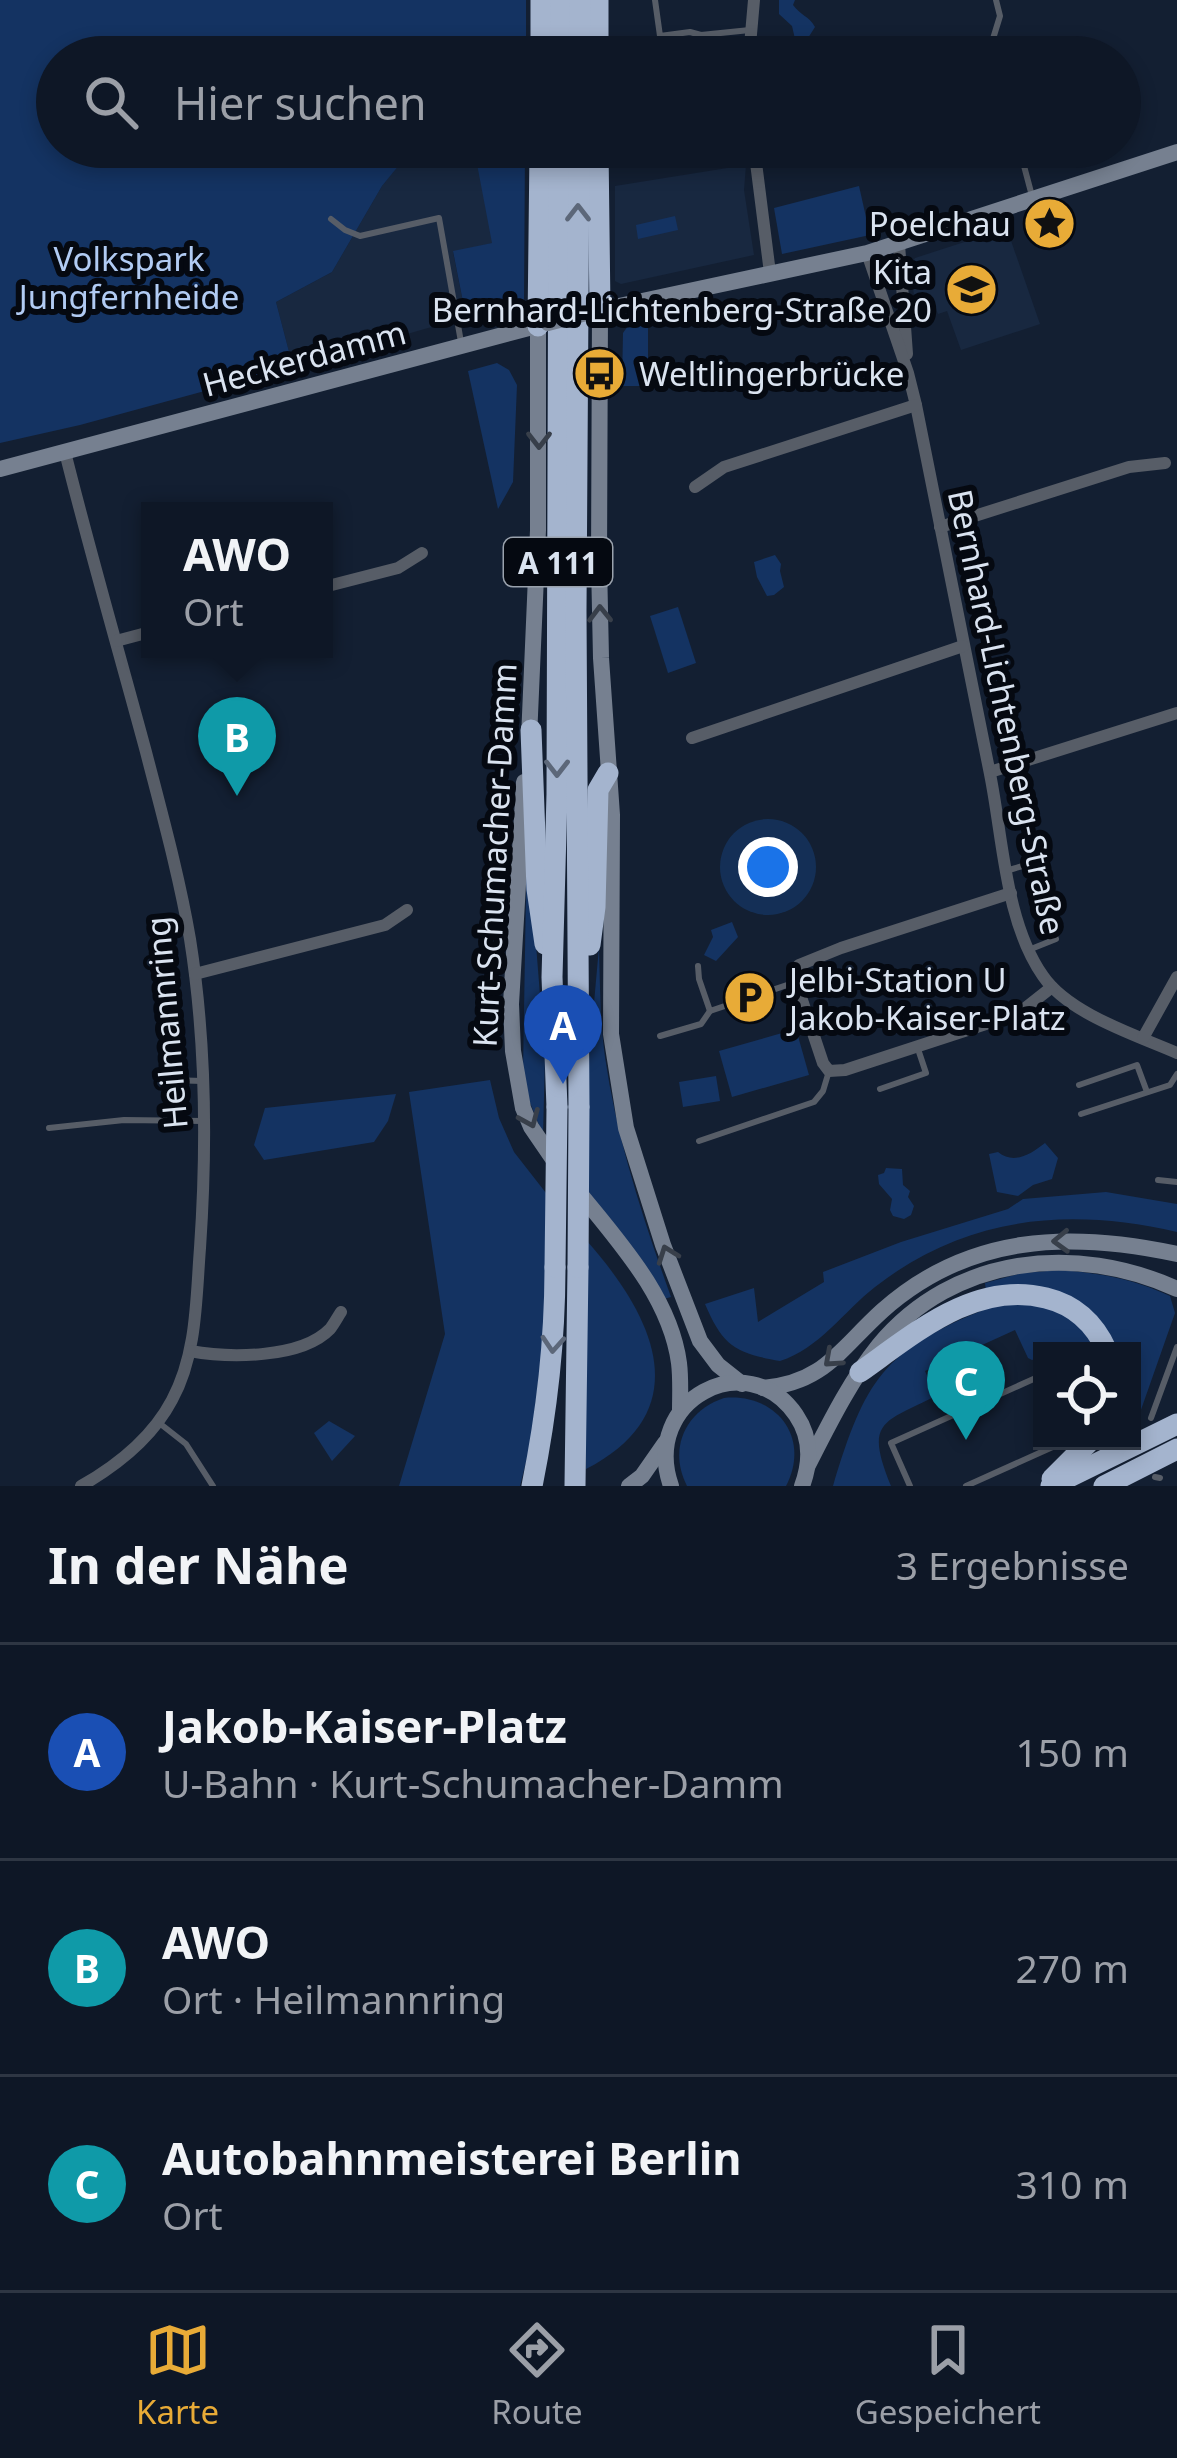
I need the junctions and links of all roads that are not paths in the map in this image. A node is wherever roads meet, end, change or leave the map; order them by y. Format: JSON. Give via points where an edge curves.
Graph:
{"nodes":[{"id":1,"x":541,"y":0,"type":"edge"},
{"id":2,"x":561,"y":0,"type":"edge"},
{"id":3,"x":580,"y":0,"type":"edge"},
{"id":4,"x":598,"y":0,"type":"edge"},
{"id":5,"x":655,"y":0,"type":"edge"},
{"id":6,"x":754,"y":0,"type":"edge"},
{"id":7,"x":996,"y":0,"type":"edge"},
{"id":8,"x":750,"y":30,"type":"junction"},
{"id":9,"x":541,"y":36,"type":"edge"},
{"id":10,"x":560,"y":36,"type":"edge"},
{"id":11,"x":579,"y":36,"type":"edge"},
{"id":12,"x":598,"y":36,"type":"edge"},
{"id":13,"x":750,"y":36,"type":"edge"},
{"id":14,"x":994,"y":36,"type":"edge"},
{"id":15,"x":1177,"y":152,"type":"edge"},
{"id":16,"x":1141,"y":164,"type":"edge"},
{"id":17,"x":540,"y":168,"type":"edge"},
{"id":18,"x":559,"y":168,"type":"edge"},
{"id":19,"x":579,"y":168,"type":"edge"},
{"id":20,"x":598,"y":168,"type":"edge"},
{"id":21,"x":757,"y":168,"type":"edge"},
{"id":22,"x":1025,"y":168,"type":"edge"},
{"id":23,"x":1129,"y":168,"type":"edge"},
{"id":24,"x":1033,"y":200,"type":"junction"},
{"id":25,"x":331,"y":219,"type":"dead end"},
{"id":26,"x":899,"y":244,"type":"junction"},
{"id":27,"x":867,"y":253,"type":"junction"},
{"id":28,"x":770,"y":273,"type":"junction"},
{"id":29,"x":595,"y":311,"type":"junction"},
{"id":30,"x":543,"y":324,"type":"junction"},
{"id":31,"x":462,"y":346,"type":"junction"},
{"id":32,"x":908,"y":373,"type":"junction"},
{"id":33,"x":916,"y":405,"type":"junction"},
{"id":34,"x":65,"y":452,"type":"junction"},
{"id":35,"x":1165,"y":463,"type":"dead end"},
{"id":36,"x":0,"y":469,"type":"edge"},
{"id":37,"x":695,"y":487,"type":"dead end"},
{"id":38,"x":940,"y":527,"type":"junction"},
{"id":39,"x":422,"y":553,"type":"dead end"},
{"id":40,"x":333,"y":585,"type":"edge"},
{"id":41,"x":141,"y":634,"type":"edge"},
{"id":42,"x":116,"y":640,"type":"junction"},
{"id":43,"x":963,"y":646,"type":"junction"},
{"id":44,"x":1177,"y":712,"type":"edge"},
{"id":45,"x":531,"y":730,"type":"junction"},
{"id":46,"x":692,"y":738,"type":"dead end"},
{"id":47,"x":990,"y":772,"type":"junction"},
{"id":48,"x":608,"y":773,"type":"junction"},
{"id":49,"x":1007,"y":870,"type":"junction"},
{"id":50,"x":1011,"y":893,"type":"junction"},
{"id":51,"x":407,"y":910,"type":"dead end"},
{"id":52,"x":1028,"y":950,"type":"junction"},
{"id":53,"x":579,"y":960,"type":"junction"},
{"id":54,"x":698,"y":966,"type":"dead end"},
{"id":55,"x":158,"y":970,"type":"dead end"},
{"id":56,"x":195,"y":974,"type":"junction"},
{"id":57,"x":552,"y":977,"type":"junction"},
{"id":58,"x":1177,"y":977,"type":"edge"},
{"id":59,"x":796,"y":982,"type":"junction"},
{"id":60,"x":1052,"y":987,"type":"junction"},
{"id":61,"x":710,"y":1012,"type":"junction"},
{"id":62,"x":660,"y":1036,"type":"dead end"},
{"id":63,"x":1143,"y":1038,"type":"junction"},
{"id":64,"x":916,"y":1046,"type":"junction"},
{"id":65,"x":1177,"y":1053,"type":"edge"},
{"id":66,"x":829,"y":1071,"type":"junction"},
{"id":67,"x":1177,"y":1074,"type":"edge"},
{"id":68,"x":202,"y":1081,"type":"junction"},
{"id":69,"x":1079,"y":1085,"type":"dead end"},
{"id":70,"x":880,"y":1089,"type":"dead end"},
{"id":71,"x":1147,"y":1092,"type":"junction"},
{"id":72,"x":562,"y":1096,"type":"junction"},
{"id":73,"x":1081,"y":1114,"type":"dead end"},
{"id":74,"x":204,"y":1121,"type":"junction"},
{"id":75,"x":49,"y":1128,"type":"dead end"},
{"id":76,"x":699,"y":1141,"type":"dead end"},
{"id":77,"x":1158,"y":1180,"type":"dead end"},
{"id":78,"x":1177,"y":1182,"type":"edge"},
{"id":79,"x":1177,"y":1254,"type":"edge"},
{"id":80,"x":567,"y":1267,"type":"junction"},
{"id":81,"x":1177,"y":1289,"type":"edge"},
{"id":82,"x":340,"y":1312,"type":"dead end"},
{"id":83,"x":1103,"y":1342,"type":"edge"},
{"id":84,"x":1177,"y":1347,"type":"edge"},
{"id":85,"x":190,"y":1352,"type":"junction"},
{"id":86,"x":860,"y":1372,"type":"junction"},
{"id":87,"x":1033,"y":1379,"type":"edge"},
{"id":88,"x":742,"y":1384,"type":"junction"},
{"id":89,"x":763,"y":1388,"type":"junction"},
{"id":90,"x":680,"y":1412,"type":"junction"},
{"id":91,"x":1151,"y":1418,"type":"dead end"},
{"id":92,"x":158,"y":1422,"type":"junction"},
{"id":93,"x":1177,"y":1424,"type":"edge"},
{"id":94,"x":666,"y":1443,"type":"junction"},
{"id":95,"x":1177,"y":1449,"type":"edge"},
{"id":96,"x":1081,"y":1450,"type":"edge"},
{"id":97,"x":808,"y":1465,"type":"junction"},
{"id":98,"x":1079,"y":1469,"type":"dead end"},
{"id":99,"x":80,"y":1486,"type":"edge"},
{"id":100,"x":213,"y":1486,"type":"edge"},
{"id":101,"x":532,"y":1486,"type":"edge"},
{"id":102,"x":575,"y":1486,"type":"edge"},
{"id":103,"x":629,"y":1486,"type":"edge"},
{"id":104,"x":671,"y":1486,"type":"edge"},
{"id":105,"x":802,"y":1486,"type":"edge"},
{"id":106,"x":910,"y":1486,"type":"edge"},
{"id":107,"x":966,"y":1486,"type":"edge"},
{"id":108,"x":1047,"y":1486,"type":"edge"},
{"id":109,"x":1104,"y":1486,"type":"edge"}],
"edges":[{"from":1,"to":9,"type":"highway"},
{"from":2,"to":10,"type":"highway"},
{"from":3,"to":11,"type":"highway"},
{"from":4,"to":12,"type":"highway"},
{"from":5,"to":8,"type":"lane","via":[[660,36]]},
{"from":6,"to":8,"type":"street"},
{"from":7,"to":14,"type":"lane"},
{"from":8,"to":13,"type":"street"},
{"from":15,"to":16,"type":"main road","name":"Heckerdamm"},
{"from":17,"to":30,"type":"highway"},
{"from":18,"to":57,"type":"highway","number":"A 111","one_way":true},
{"from":53,"to":19,"type":"highway","number":"A 111","one_way":true},
{"from":20,"to":29,"type":"highway"},
{"from":21,"to":28,"type":"street"},
{"from":22,"to":24,"type":"lane"},
{"from":23,"to":24,"type":"main road","name":"Heckerdamm"},
{"from":24,"to":26,"type":"main road","name":"Heckerdamm"},
{"from":25,"to":31,"type":"lane","via":[[360,236],[439,218]]},
{"from":26,"to":27,"type":"main road","name":"Heckerdamm"},
{"from":26,"to":32,"type":"street","name":"Bernhard-Lichtenberg-Straße"},
{"from":27,"to":28,"type":"main road","name":"Heckerdamm"},
{"from":27,"to":32,"type":"street","name":"Bernhard-Lichtenberg-Straße"},
{"from":28,"to":29,"type":"main road","name":"Heckerdamm"},
{"from":29,"to":30,"type":"main road","name":"Heckerdamm","bridge":true},
{"from":48,"to":29,"type":"main road","one_way":true},
{"from":30,"to":31,"type":"main road","name":"Heckerdamm"},
{"from":30,"to":45,"type":"main road","name":"Kurt-Schumacher-Damm","one_way":true},
{"from":31,"to":34,"type":"main road","name":"Heckerdamm"},
{"from":32,"to":33,"type":"street","name":"Bernhard-Lichtenberg-Straße"},
{"from":33,"to":37,"type":"street","via":[[724,467]]},
{"from":33,"to":38,"type":"street","name":"Bernhard-Lichtenberg-Straße"},
{"from":34,"to":36,"type":"main road","name":"Heckerdamm"},
{"from":34,"to":42,"type":"street","name":"Heilmannring"},
{"from":35,"to":38,"type":"street","via":[[1130,466]]},
{"from":38,"to":43,"type":"street","name":"Bernhard-Lichtenberg-Straße"},
{"from":39,"to":40,"type":"street","via":[[398,568]]},
{"from":41,"to":42,"type":"street"},
{"from":42,"to":56,"type":"street","name":"Heilmannring","via":[[169,838]]},
{"from":43,"to":46,"type":"street"},
{"from":43,"to":47,"type":"street","name":"Bernhard-Lichtenberg-Straße"},
{"from":44,"to":47,"type":"street"},
{"from":45,"to":57,"type":"highway","via":[[537,889]]},
{"from":45,"to":90,"type":"main road","name":"Kurt-Schumacher-Damm","one_way":true,"via":[[511,1004],[516,1072],[531,1127],[654,1294],[679,1359]]},
{"from":47,"to":49,"type":"street","name":"Bernhard-Lichtenberg-Straße"},
{"from":48,"to":53,"type":"highway","via":[[598,790],[590,944]]},
{"from":88,"to":48,"type":"main road","one_way":true,"via":[[700,1341],[626,1128],[610,1034]]},
{"from":49,"to":50,"type":"street","name":"Bernhard-Lichtenberg-Straße"},
{"from":49,"to":52,"type":"lane","via":[[1033,863],[1056,939]]},
{"from":50,"to":52,"type":"street","name":"Bernhard-Lichtenberg-Straße"},
{"from":50,"to":59,"type":"street","via":[[807,960]]},
{"from":51,"to":56,"type":"street","via":[[385,925]]},
{"from":52,"to":60,"type":"street","name":"Bernhard-Lichtenberg-Straße"},
{"from":53,"to":72,"type":"highway","number":"A 111"},
{"from":54,"to":61,"type":"lane"},
{"from":55,"to":68,"type":"lane","via":[[170,1080]]},
{"from":56,"to":68,"type":"street","name":"Heilmannring"},
{"from":57,"to":72,"type":"highway","number":"A 111"},
{"from":58,"to":63,"type":"street"},
{"from":59,"to":61,"type":"lane"},
{"from":59,"to":66,"type":"street"},
{"from":60,"to":63,"type":"street","name":"Bernhard-Lichtenberg-Straße"},
{"from":60,"to":64,"type":"street","via":[[1019,1013]]},
{"from":61,"to":62,"type":"lane","via":[[701,1024]]},
{"from":63,"to":65,"type":"street","name":"Bernhard-Lichtenberg-Straße"},
{"from":64,"to":66,"type":"street"},
{"from":64,"to":70,"type":"lane","via":[[926,1073]]},
{"from":66,"to":76,"type":"lane","via":[[814,1102]]},
{"from":67,"to":71,"type":"lane"},
{"from":68,"to":74,"type":"street","name":"Heilmannring"},
{"from":69,"to":71,"type":"lane","via":[[1137,1066]]},
{"from":71,"to":73,"type":"lane"},
{"from":72,"to":80,"type":"highway","number":"A 111","bridge":true},
{"from":74,"to":75,"type":"lane"},
{"from":74,"to":85,"type":"street","name":"Heilmannring"},
{"from":77,"to":78,"type":"lane"},
{"from":79,"to":89,"type":"main road","one_way":true,"via":[[1068,1240],[986,1252],[923,1280],[814,1375]]},
{"from":80,"to":101,"type":"highway","number":"A 111","one_way":true},
{"from":80,"to":102,"type":"highway","number":"A 111"},
{"from":81,"to":86,"type":"main road","via":[[1113,1266],[1008,1267],[920,1308]]},
{"from":82,"to":85,"type":"street","via":[[330,1328],[296,1347]]},
{"from":83,"to":86,"type":"highway","via":[[1081,1314],[1054,1300],[1007,1294],[941,1316]]},
{"from":84,"to":91,"type":"lane"},
{"from":85,"to":92,"type":"street","name":"Heilmannring"},
{"from":86,"to":97,"type":"main road"},
{"from":87,"to":106,"type":"lane","via":[[891,1443]]},
{"from":88,"to":89,"type":"main road"},
{"from":88,"to":90,"type":"main road","via":[[706,1390]]},
{"from":89,"to":97,"type":"main road","via":[[800,1421]]},
{"from":90,"to":94,"type":"main road"},
{"from":92,"to":99,"type":"street","name":"Heilmannring","via":[[125,1457]]},
{"from":92,"to":100,"type":"lane","via":[[186,1444]]},
{"from":93,"to":108,"type":"highway","bridge":true},
{"from":94,"to":103,"type":"main road"},
{"from":94,"to":104,"type":"main road"},
{"from":95,"to":109,"type":"highway","bridge":true},
{"from":96,"to":108,"type":"highway","bridge":true},
{"from":97,"to":105,"type":"main road"},
{"from":98,"to":107,"type":"lane","via":[[1066,1441]]}]}
